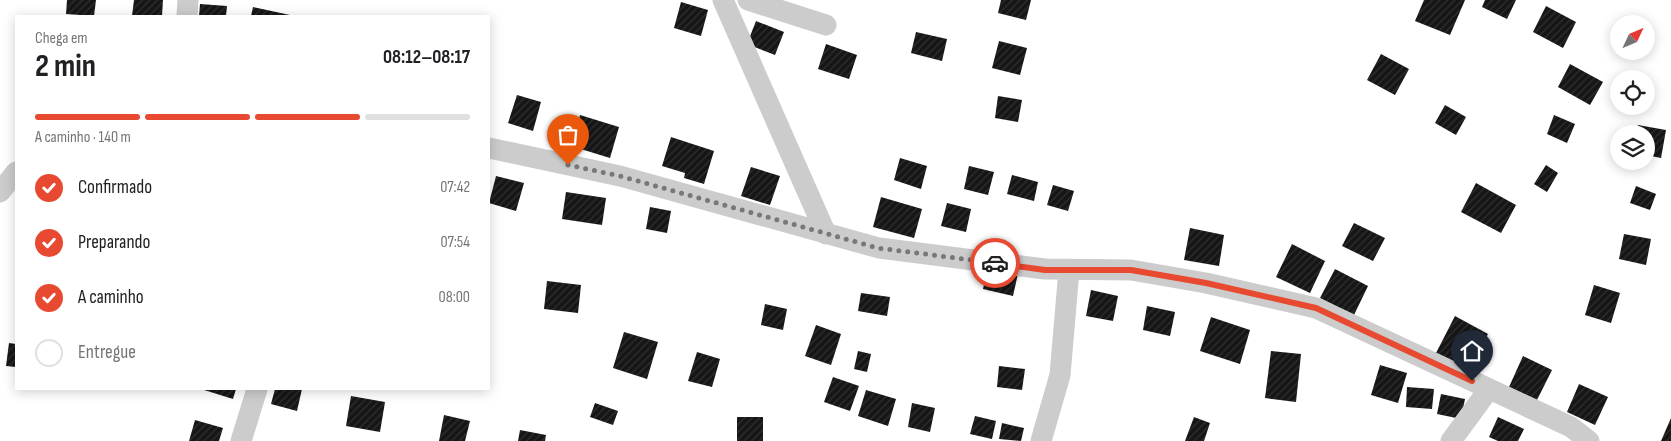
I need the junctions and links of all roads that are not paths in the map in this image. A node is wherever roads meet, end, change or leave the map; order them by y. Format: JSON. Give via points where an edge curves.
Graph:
{"nodes":[{"id":1,"x":188,"y":0,"type":"edge"},
{"id":2,"x":723,"y":0,"type":"edge"},
{"id":3,"x":748,"y":0,"type":"edge"},
{"id":4,"x":187,"y":15,"type":"edge"},
{"id":5,"x":826,"y":25,"type":"dead end"},
{"id":6,"x":490,"y":148,"type":"edge"},
{"id":7,"x":15,"y":173,"type":"edge"},
{"id":8,"x":0,"y":192,"type":"edge"},
{"id":9,"x":826,"y":234,"type":"junction"},
{"id":10,"x":1069,"y":270,"type":"junction"},
{"id":11,"x":1489,"y":389,"type":"junction"},
{"id":12,"x":257,"y":390,"type":"edge"},
{"id":13,"x":241,"y":441,"type":"edge"},
{"id":14,"x":1041,"y":441,"type":"edge"},
{"id":15,"x":1451,"y":441,"type":"edge"},
{"id":16,"x":1589,"y":441,"type":"edge"}],
"edges":[{"from":1,"to":4,"type":"street"},
{"from":2,"to":9,"type":"street"},
{"from":3,"to":5,"type":"street"},
{"from":6,"to":9,"type":"street","via":[[620,176]]},
{"from":7,"to":8,"type":"street"},
{"from":9,"to":10,"type":"street","via":[[878,248],[1045,270]]},
{"from":10,"to":11,"type":"street","via":[[1131,270],[1316,308]]},
{"from":10,"to":14,"type":"street","via":[[1060,375]]},
{"from":11,"to":15,"type":"street"},
{"from":11,"to":16,"type":"street","via":[[1571,427]]},
{"from":12,"to":13,"type":"street"}]}
